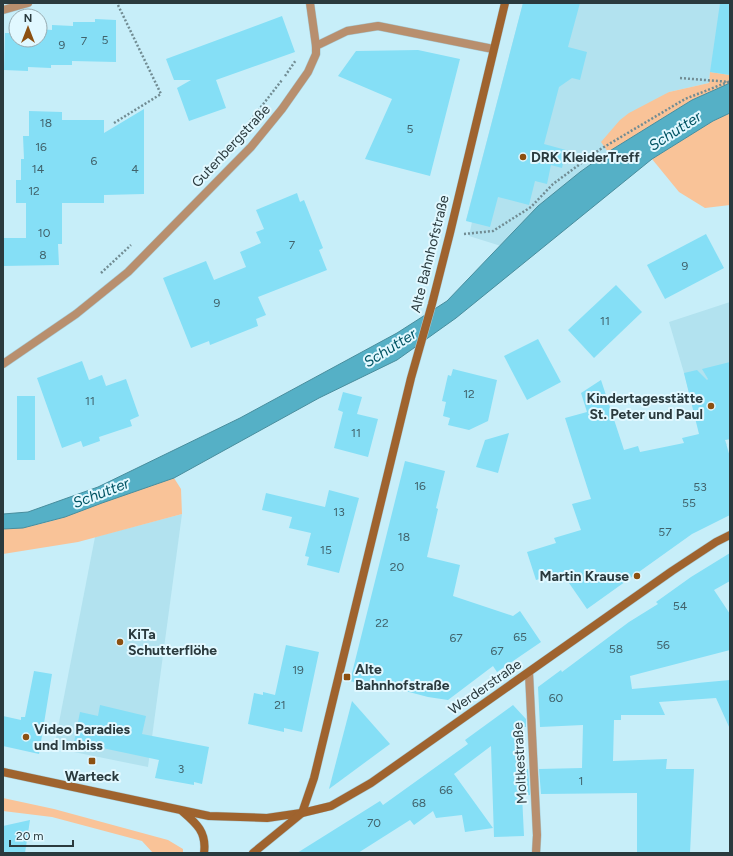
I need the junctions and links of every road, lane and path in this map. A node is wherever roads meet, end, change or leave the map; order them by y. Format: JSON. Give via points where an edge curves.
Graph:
{"nodes":[{"id":1,"x":28,"y":3,"type":"edge"},
{"id":2,"x":116,"y":3,"type":"edge"},
{"id":3,"x":310,"y":3,"type":"edge"},
{"id":4,"x":505,"y":3,"type":"edge"},
{"id":5,"x":3,"y":10,"type":"edge"},
{"id":6,"x":493,"y":49,"type":"junction"},
{"id":7,"x":316,"y":50,"type":"junction"},
{"id":8,"x":680,"y":78,"type":"dead end"},
{"id":9,"x":729,"y":82,"type":"edge"},
{"id":10,"x":114,"y":123,"type":"dead end"},
{"id":11,"x":236,"y":140,"type":"dead end"},
{"id":12,"x":450,"y":233,"type":"junction"},
{"id":13,"x":132,"y":245,"type":"dead end"},
{"id":14,"x":98,"y":276,"type":"dead end"},
{"id":15,"x":3,"y":364,"type":"edge"},
{"id":16,"x":730,"y":535,"type":"edge"},
{"id":17,"x":529,"y":673,"type":"junction"},
{"id":18,"x":3,"y":772,"type":"edge"},
{"id":19,"x":181,"y":811,"type":"junction"},
{"id":20,"x":302,"y":813,"type":"junction"},
{"id":21,"x":204,"y":853,"type":"edge"},
{"id":22,"x":253,"y":853,"type":"edge"},
{"id":23,"x":536,"y":853,"type":"edge"}],
"edges":[{"from":1,"to":5,"type":"street"},
{"from":2,"to":10,"type":"path","via":[[161,94]]},
{"from":3,"to":7,"type":"street"},
{"from":4,"to":6,"type":"street","name":"Alte Bahnhofstraße"},
{"from":6,"to":7,"type":"street","via":[[378,26],[347,31]]},
{"from":6,"to":12,"type":"street","name":"Alte Bahnhofstraße"},
{"from":7,"to":11,"type":"path","via":[[296,60]]},
{"from":7,"to":15,"type":"street","name":"Gutenbergstraße","via":[[308,72],[251,148],[128,272],[76,314]]},
{"from":8,"to":9,"type":"path"},
{"from":9,"to":12,"type":"path","via":[[685,99],[599,150],[554,184],[531,208],[493,230],[467,235]]},
{"from":12,"to":20,"type":"street","name":"Alte Bahnhofstraße","via":[[314,778]]},
{"from":13,"to":14,"type":"path"},
{"from":16,"to":17,"type":"street","name":"Werderstraße","via":[[672,571]]},
{"from":17,"to":20,"type":"street","name":"Werderstraße","via":[[371,783],[331,806]]},
{"from":17,"to":23,"type":"street","name":"Moltkestraße"},
{"from":18,"to":19,"type":"street"},
{"from":19,"to":20,"type":"street","via":[[209,816],[267,818]]},
{"from":19,"to":21,"type":"street","via":[[197,824],[203,835]]},
{"from":20,"to":22,"type":"street","name":"Werderstraße"}]}
